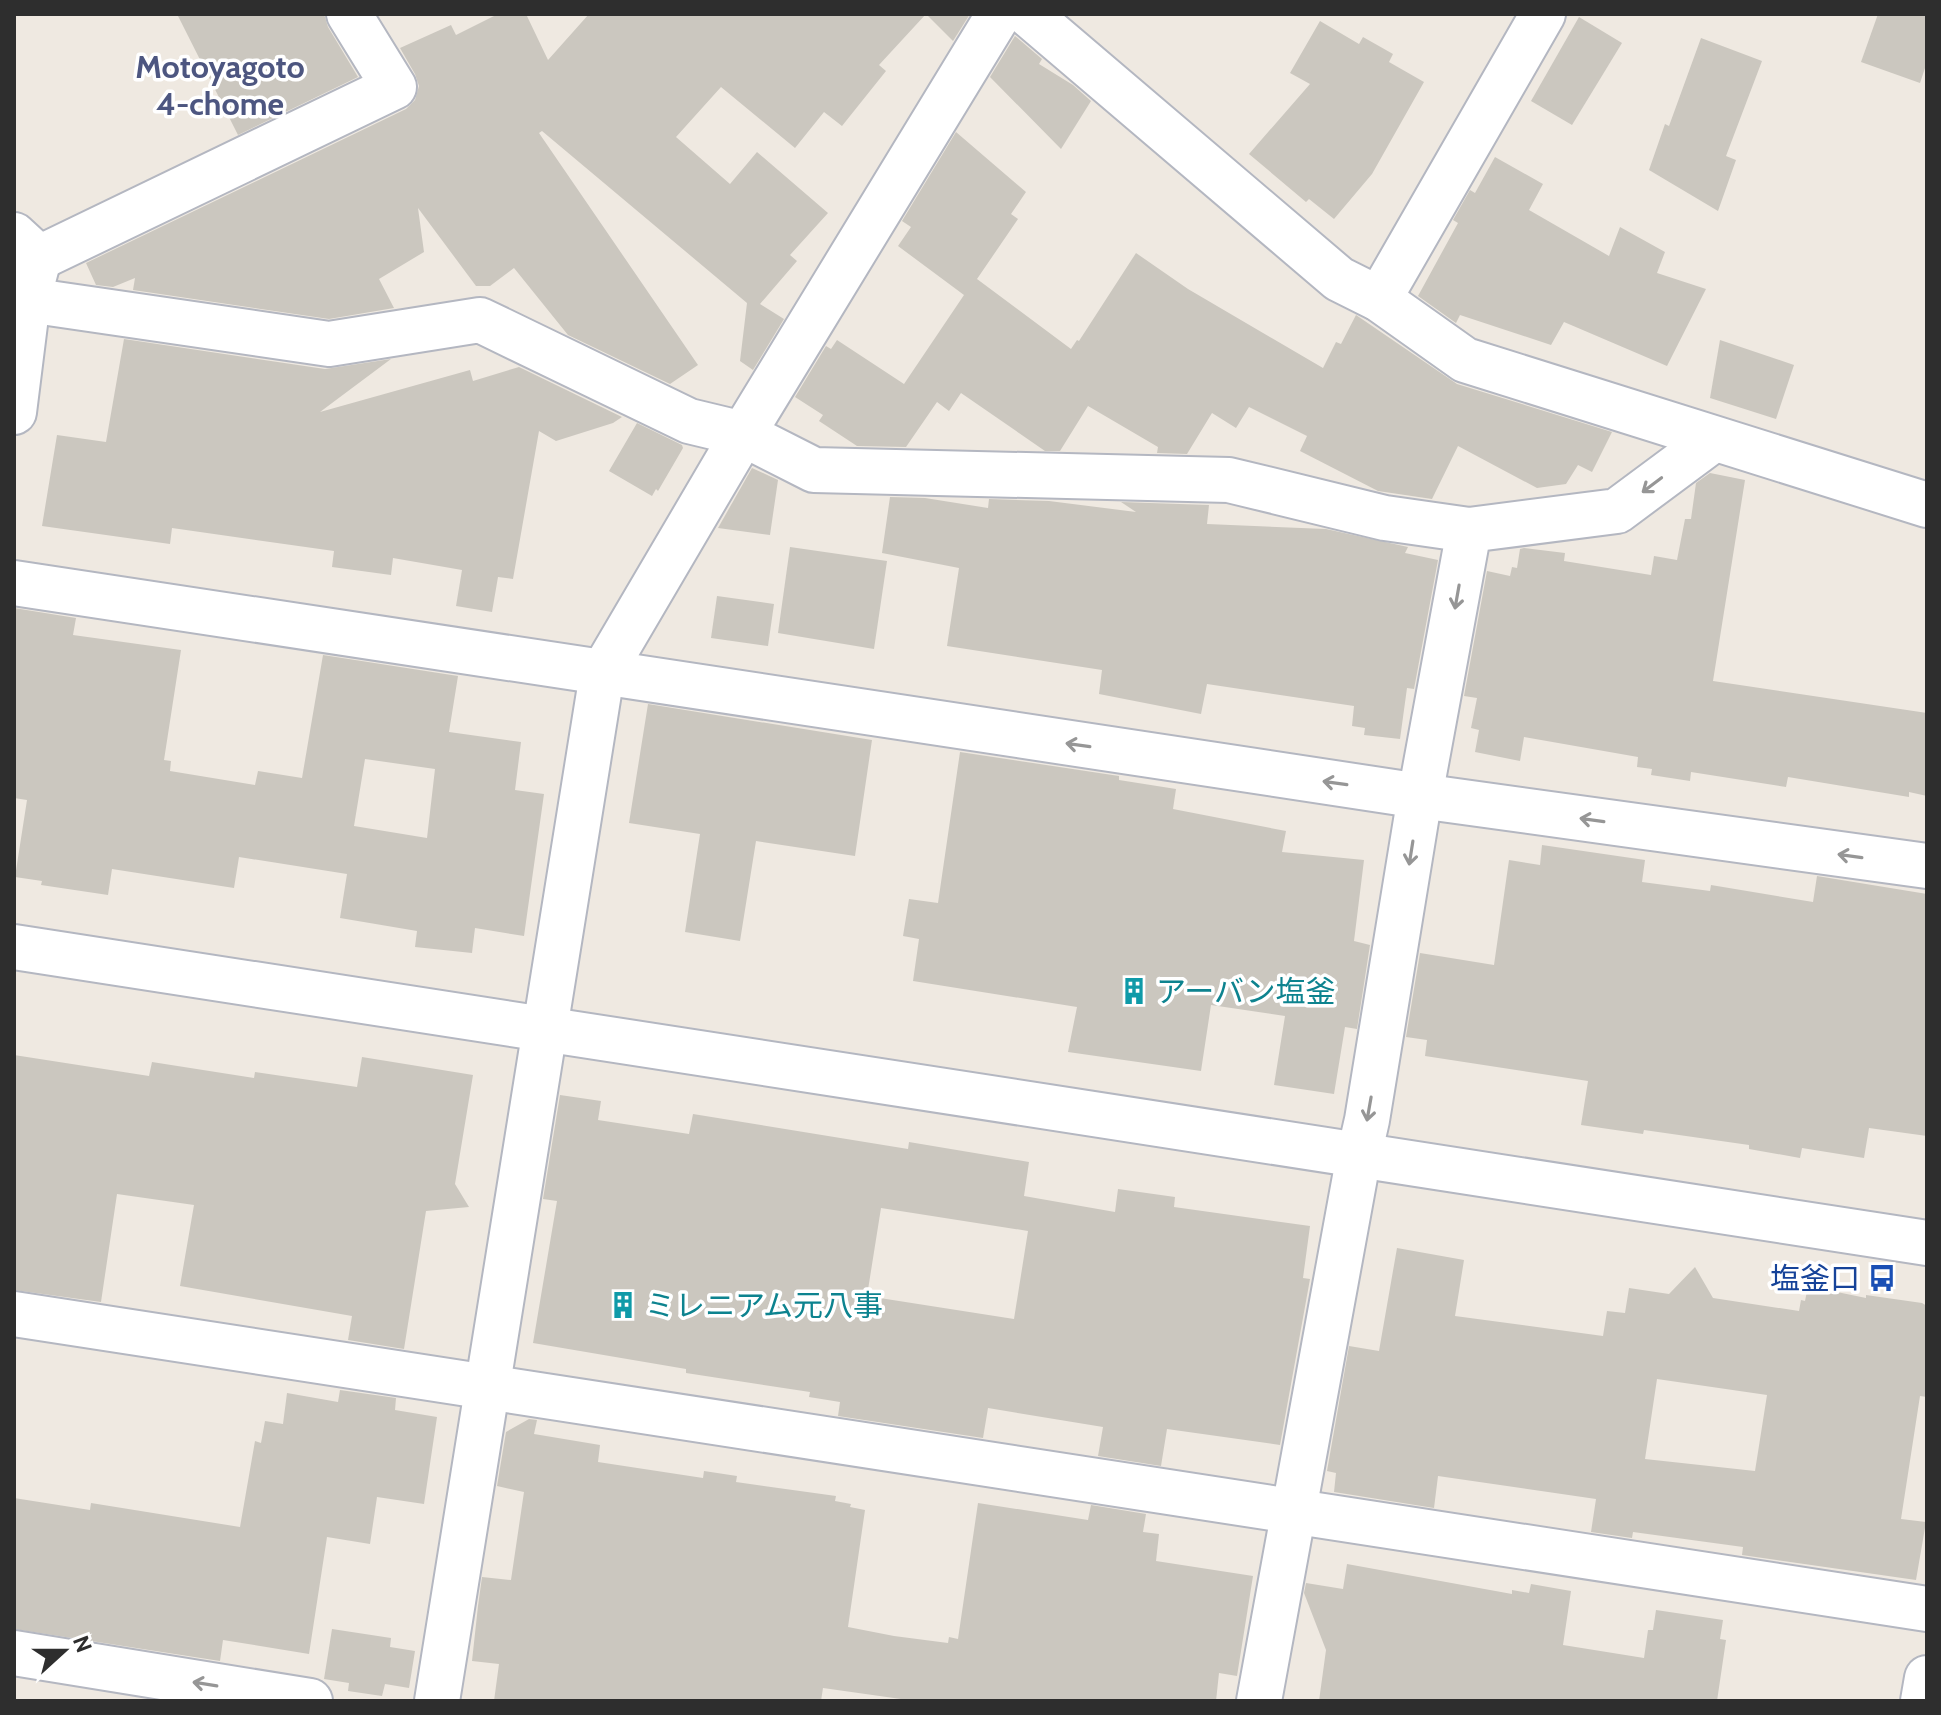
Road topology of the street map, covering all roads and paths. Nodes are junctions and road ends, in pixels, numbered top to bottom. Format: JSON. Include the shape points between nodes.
{"nodes":[{"id":1,"x":349,"y":14,"type":"edge"},
{"id":2,"x":999,"y":14,"type":"edge"},
{"id":3,"x":1028,"y":14,"type":"edge"},
{"id":4,"x":1543,"y":14,"type":"edge"},
{"id":5,"x":27,"y":247,"type":"edge"},
{"id":6,"x":1379,"y":299,"type":"junction"},
{"id":7,"x":28,"y":300,"type":"junction"},
{"id":8,"x":14,"y":412,"type":"edge"},
{"id":9,"x":743,"y":434,"type":"junction"},
{"id":10,"x":1714,"y":439,"type":"junction"},
{"id":11,"x":1927,"y":505,"type":"edge"},
{"id":12,"x":1469,"y":530,"type":"junction"},
{"id":13,"x":14,"y":583,"type":"edge"},
{"id":14,"x":602,"y":674,"type":"junction"},
{"id":15,"x":1420,"y":796,"type":"junction"},
{"id":16,"x":1927,"y":866,"type":"edge"},
{"id":17,"x":14,"y":947,"type":"edge"},
{"id":18,"x":545,"y":1029,"type":"junction"},
{"id":19,"x":1359,"y":1155,"type":"junction"},
{"id":20,"x":1927,"y":1243,"type":"edge"},
{"id":21,"x":14,"y":1314,"type":"edge"},
{"id":22,"x":488,"y":1387,"type":"junction"},
{"id":23,"x":1293,"y":1511,"type":"junction"},
{"id":24,"x":1927,"y":1609,"type":"edge"},
{"id":25,"x":14,"y":1653,"type":"edge"},
{"id":26,"x":1927,"y":1678,"type":"edge"},
{"id":27,"x":310,"y":1701,"type":"edge"},
{"id":28,"x":437,"y":1701,"type":"edge"},
{"id":29,"x":1259,"y":1701,"type":"edge"},
{"id":30,"x":1923,"y":1701,"type":"edge"}],
"edges":[{"from":1,"to":5,"type":"street","via":[[394,87]]},
{"from":2,"to":9,"type":"street"},
{"from":3,"to":6,"type":"street","via":[[1339,279]]},
{"from":4,"to":6,"type":"street"},
{"from":5,"to":7,"type":"street"},
{"from":6,"to":10,"type":"street","via":[[1465,360]]},
{"from":7,"to":8,"type":"street"},
{"from":7,"to":9,"type":"street","via":[[329,344],[480,320],[689,421]]},
{"from":9,"to":12,"type":"street","via":[[814,470],[1229,480],[1385,518]]},
{"from":9,"to":14,"type":"street"},
{"from":10,"to":11,"type":"street"},
{"from":10,"to":12,"type":"street","one_way":true,"via":[[1617,511]]},
{"from":12,"to":15,"type":"street","one_way":true},
{"from":13,"to":14,"type":"street"},
{"from":15,"to":14,"type":"street","one_way":true},
{"from":14,"to":18,"type":"street"},
{"from":16,"to":15,"type":"street","one_way":true},
{"from":15,"to":19,"type":"street","one_way":true},
{"from":17,"to":18,"type":"street"},
{"from":18,"to":19,"type":"street"},
{"from":18,"to":22,"type":"street"},
{"from":19,"to":20,"type":"street"},
{"from":19,"to":23,"type":"street"},
{"from":21,"to":22,"type":"street"},
{"from":22,"to":23,"type":"street"},
{"from":22,"to":28,"type":"street"},
{"from":23,"to":24,"type":"street"},
{"from":23,"to":29,"type":"street"},
{"from":27,"to":25,"type":"street","one_way":true},
{"from":26,"to":30,"type":"street"}]}
